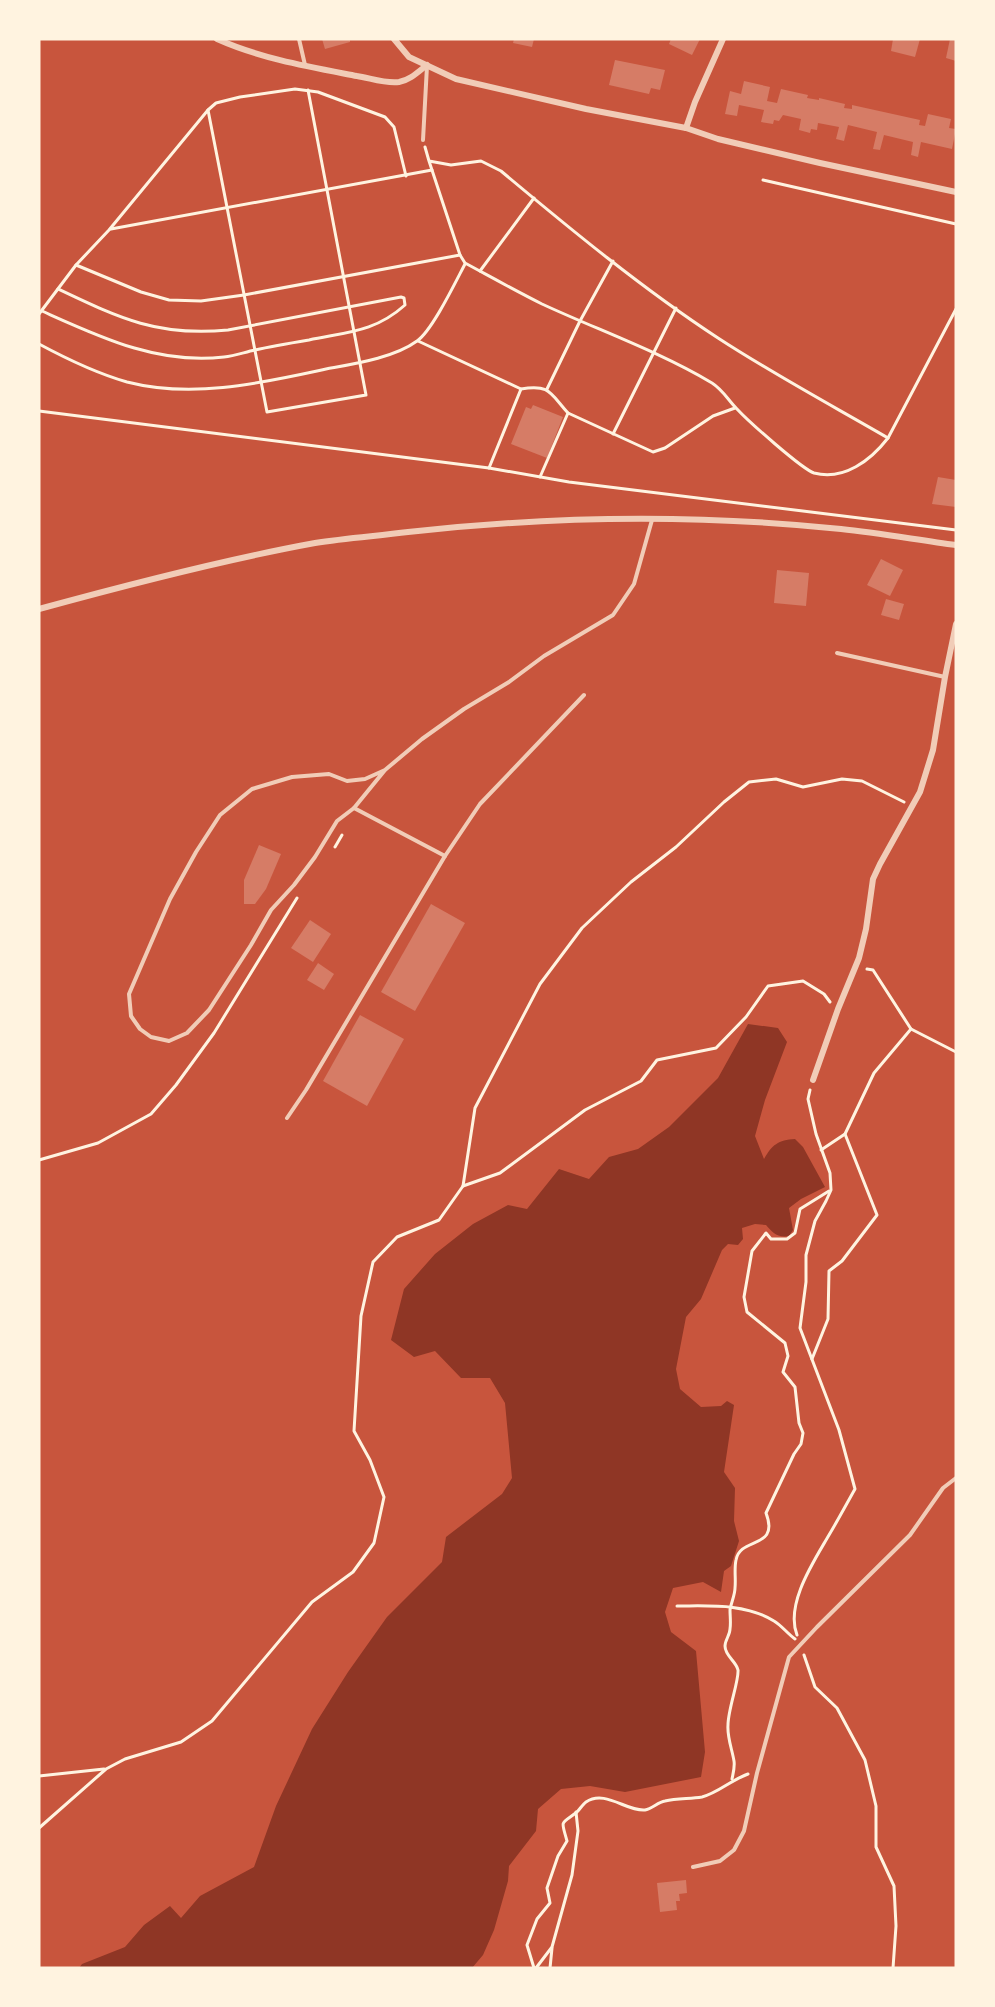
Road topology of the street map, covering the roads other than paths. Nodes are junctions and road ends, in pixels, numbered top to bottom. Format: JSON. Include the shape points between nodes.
{"nodes":[{"id":1,"x":217,"y":39,"type":"edge"},
{"id":2,"x":299,"y":39,"type":"edge"},
{"id":3,"x":394,"y":39,"type":"edge"},
{"id":4,"x":723,"y":39,"type":"edge"},
{"id":5,"x":427,"y":65,"type":"junction"},
{"id":6,"x":305,"y":66,"type":"junction"},
{"id":7,"x":686,"y":128,"type":"junction"},
{"id":8,"x":423,"y":140,"type":"road end"},
{"id":9,"x":956,"y":192,"type":"edge"},
{"id":10,"x":652,"y":520,"type":"junction"},
{"id":11,"x":956,"y":545,"type":"edge"},
{"id":12,"x":39,"y":609,"type":"edge"},
{"id":13,"x":956,"y":624,"type":"edge"},
{"id":14,"x":837,"y":653,"type":"dead end"},
{"id":15,"x":945,"y":677,"type":"junction"},
{"id":16,"x":584,"y":695,"type":"dead end"},
{"id":17,"x":385,"y":770,"type":"junction"},
{"id":18,"x":354,"y":808,"type":"junction"},
{"id":19,"x":445,"y":856,"type":"junction"},
{"id":20,"x":813,"y":1080,"type":"road end"},
{"id":21,"x":287,"y":1118,"type":"dead end"},
{"id":22,"x":956,"y":1478,"type":"edge"},
{"id":23,"x":693,"y":1867,"type":"dead end"}],
"edges":[{"from":1,"to":6,"type":"street"},
{"from":2,"to":6,"type":"lane"},
{"from":3,"to":5,"type":"street","via":[[410,57]]},
{"from":4,"to":7,"type":"street"},
{"from":5,"to":6,"type":"street","via":[[398,82]]},
{"from":5,"to":7,"type":"street","via":[[456,79]]},
{"from":5,"to":8,"type":"lane"},
{"from":7,"to":9,"type":"street","via":[[718,139]]},
{"from":10,"to":11,"type":"street","via":[[808,526]]},
{"from":10,"to":12,"type":"street","via":[[529,521],[318,543],[146,579]]},
{"from":10,"to":17,"type":"lane","via":[[634,584],[613,615],[464,709]]},
{"from":13,"to":15,"type":"street"},
{"from":14,"to":15,"type":"lane"},
{"from":15,"to":20,"type":"street","via":[[933,750],[921,792],[873,879],[856,967]]},
{"from":16,"to":19,"type":"lane","via":[[480,804]]},
{"from":17,"to":18,"type":"lane"},
{"from":17,"to":18,"type":"lane","via":[[347,782],[329,774],[292,777],[252,789],[220,815],[171,899],[129,994],[131,1016],[140,1029],[151,1037],[169,1041],[187,1033],[209,1010],[271,910],[315,857],[337,821]]},
{"from":18,"to":19,"type":"lane"},
{"from":19,"to":21,"type":"lane"},
{"from":22,"to":23,"type":"lane","via":[[943,1488],[910,1535],[789,1657],[744,1831],[734,1850],[720,1862]]}]}
